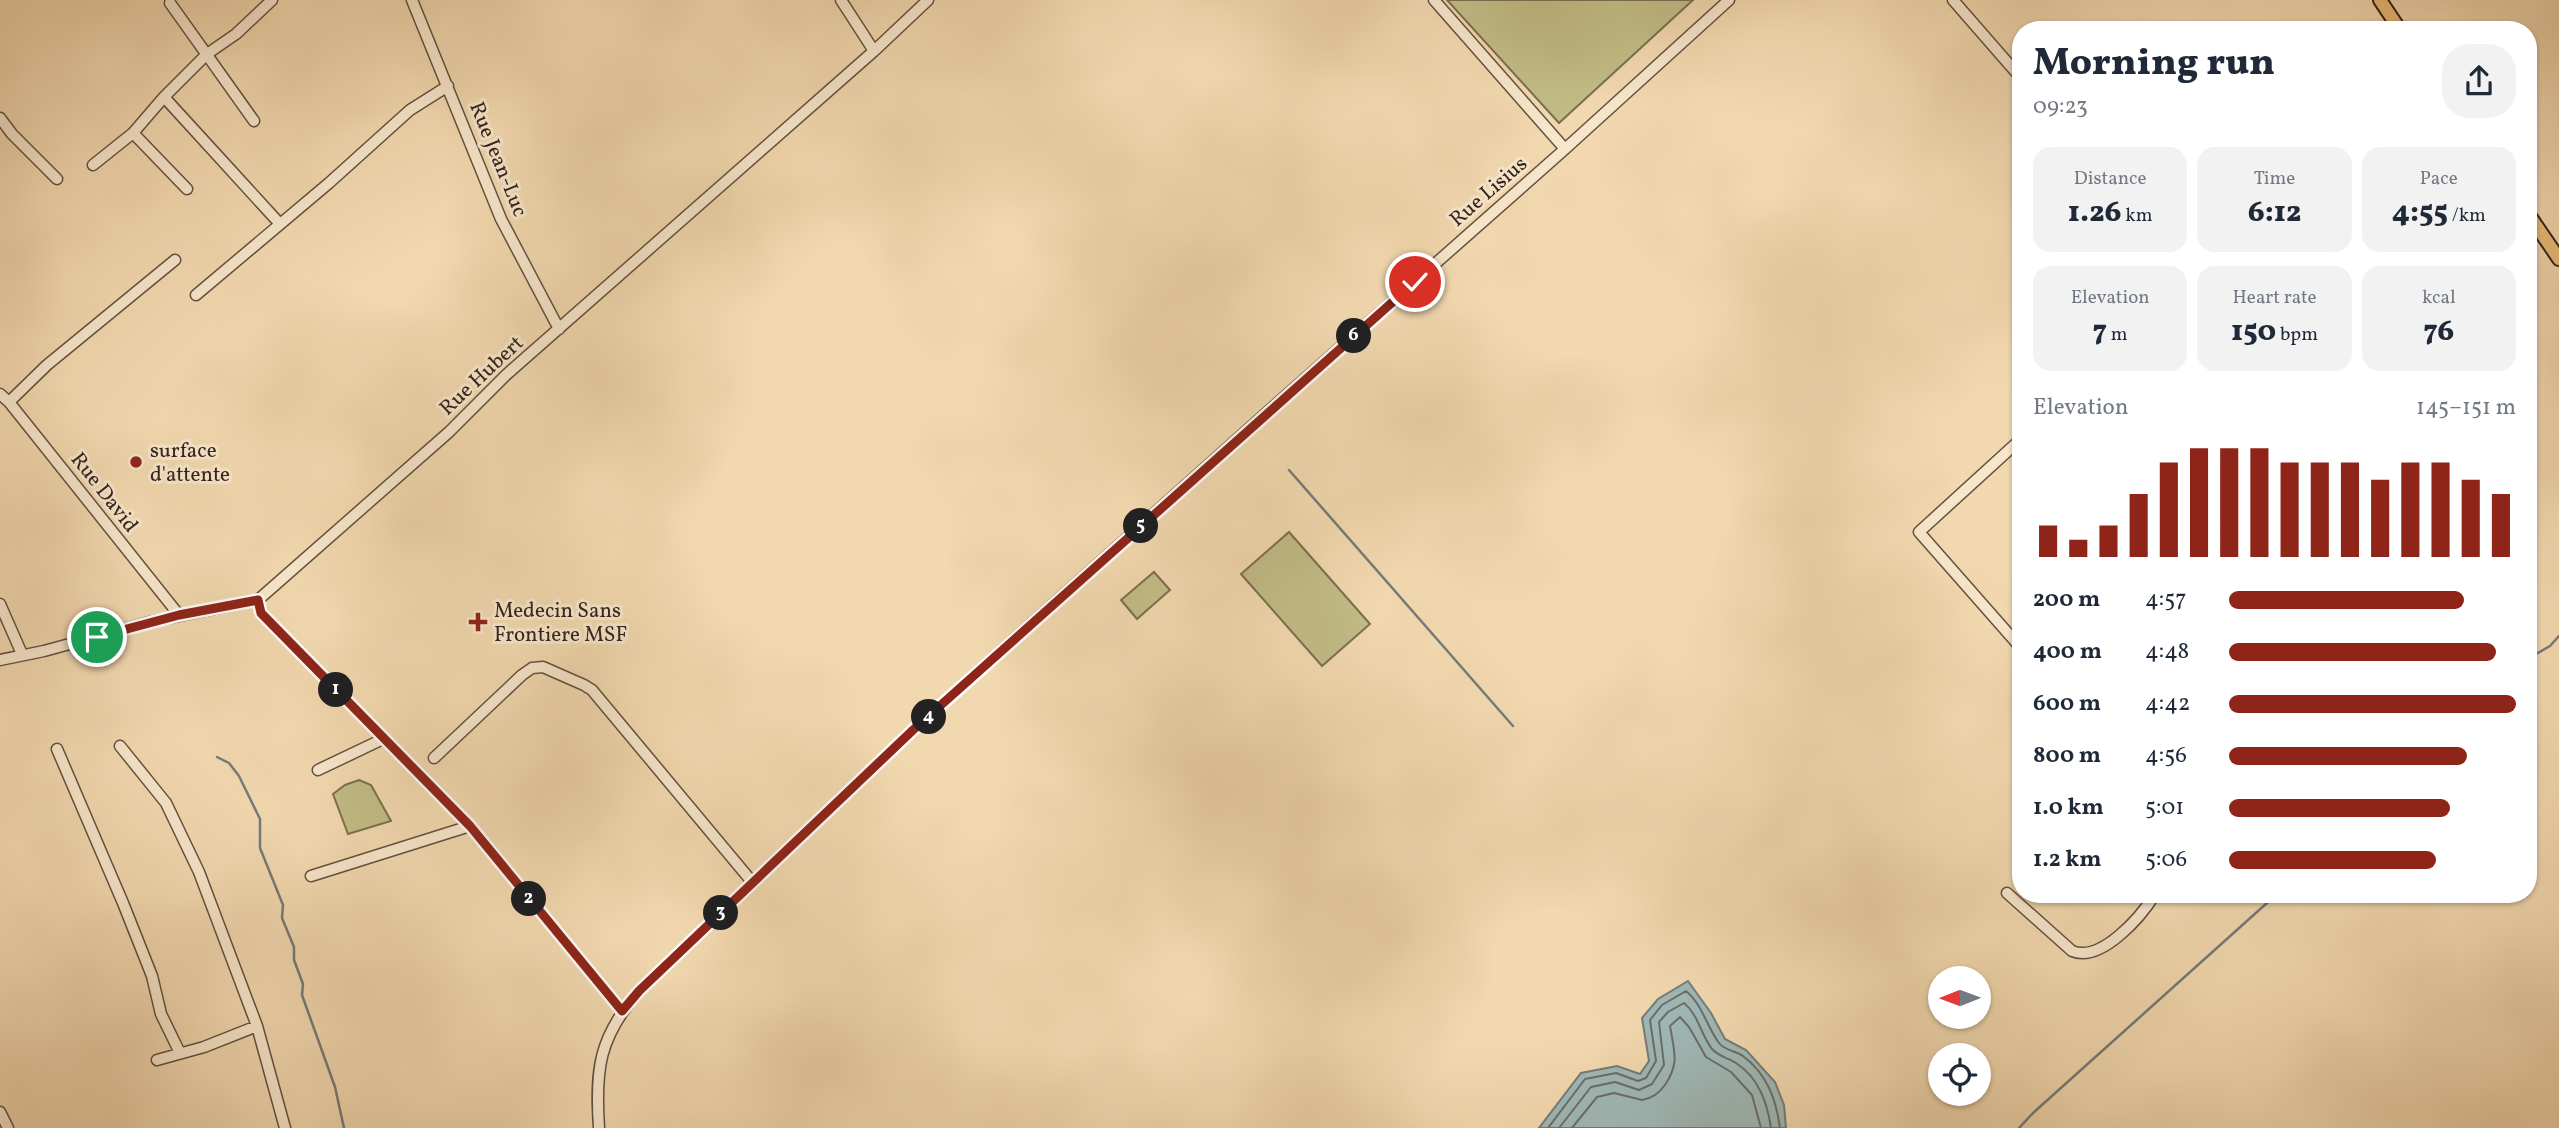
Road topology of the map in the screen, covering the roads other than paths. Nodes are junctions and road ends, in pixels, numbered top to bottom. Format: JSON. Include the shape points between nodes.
{"nodes":[{"id":1,"x":272,"y":0,"type":"edge"},
{"id":2,"x":412,"y":0,"type":"edge"},
{"id":3,"x":841,"y":0,"type":"edge"},
{"id":4,"x":928,"y":0,"type":"edge"},
{"id":5,"x":1434,"y":0,"type":"edge"},
{"id":6,"x":1729,"y":0,"type":"edge"},
{"id":7,"x":1953,"y":0,"type":"edge"},
{"id":8,"x":2380,"y":0,"type":"edge"},
{"id":9,"x":170,"y":3,"type":"dead end"},
{"id":10,"x":2394,"y":21,"type":"edge"},
{"id":11,"x":874,"y":51,"type":"junction"},
{"id":12,"x":207,"y":54,"type":"junction"},
{"id":13,"x":2012,"y":68,"type":"edge"},
{"id":14,"x":448,"y":86,"type":"junction"},
{"id":15,"x":164,"y":97,"type":"junction"},
{"id":16,"x":0,"y":118,"type":"edge"},
{"id":17,"x":254,"y":121,"type":"dead end"},
{"id":18,"x":133,"y":132,"type":"junction"},
{"id":19,"x":1565,"y":149,"type":"junction"},
{"id":20,"x":93,"y":164,"type":"dead end"},
{"id":21,"x":57,"y":179,"type":"dead end"},
{"id":22,"x":187,"y":189,"type":"dead end"},
{"id":23,"x":280,"y":224,"type":"junction"},
{"id":24,"x":2537,"y":227,"type":"edge"},
{"id":25,"x":2559,"y":259,"type":"edge"},
{"id":26,"x":175,"y":260,"type":"dead end"},
{"id":27,"x":196,"y":295,"type":"dead end"},
{"id":28,"x":559,"y":329,"type":"junction"},
{"id":29,"x":0,"y":394,"type":"edge"},
{"id":30,"x":9,"y":402,"type":"junction"},
{"id":31,"x":2012,"y":447,"type":"edge"},
{"id":32,"x":258,"y":600,"type":"junction"},
{"id":33,"x":0,"y":604,"type":"edge"},
{"id":34,"x":179,"y":615,"type":"junction"},
{"id":35,"x":2012,"y":638,"type":"edge"},
{"id":36,"x":22,"y":654,"type":"junction"},
{"id":37,"x":0,"y":660,"type":"edge"},
{"id":38,"x":383,"y":739,"type":"junction"},
{"id":39,"x":120,"y":746,"type":"dead end"},
{"id":40,"x":57,"y":750,"type":"dead end"},
{"id":41,"x":434,"y":758,"type":"dead end"},
{"id":42,"x":318,"y":770,"type":"dead end"},
{"id":43,"x":470,"y":826,"type":"junction"},
{"id":44,"x":311,"y":876,"type":"dead end"},
{"id":45,"x":753,"y":883,"type":"junction"},
{"id":46,"x":2007,"y":893,"type":"dead end"},
{"id":47,"x":2012,"y":897,"type":"edge"},
{"id":48,"x":2018,"y":903,"type":"edge"},
{"id":49,"x":2147,"y":903,"type":"edge"},
{"id":50,"x":622,"y":1011,"type":"junction"},
{"id":51,"x":257,"y":1026,"type":"junction"},
{"id":52,"x":180,"y":1053,"type":"junction"},
{"id":53,"x":157,"y":1060,"type":"dead end"},
{"id":54,"x":0,"y":1112,"type":"edge"},
{"id":55,"x":8,"y":1128,"type":"edge"},
{"id":56,"x":285,"y":1128,"type":"edge"},
{"id":57,"x":598,"y":1128,"type":"edge"}],
"edges":[{"from":1,"to":12,"type":"street"},
{"from":2,"to":14,"type":"street","name":"Rue Jean-Luc"},
{"from":3,"to":11,"type":"street"},
{"from":4,"to":11,"type":"street","name":"Rue Hubert"},
{"from":5,"to":19,"type":"street"},
{"from":6,"to":19,"type":"street","name":"Rue Lisius"},
{"from":7,"to":13,"type":"street"},
{"from":8,"to":10,"type":"main road"},
{"from":9,"to":12,"type":"street"},
{"from":11,"to":28,"type":"street","name":"Rue Hubert"},
{"from":12,"to":15,"type":"street"},
{"from":12,"to":17,"type":"street"},
{"from":14,"to":23,"type":"street","via":[[410,110]]},
{"from":14,"to":28,"type":"street","name":"Rue Jean-Luc","via":[[501,219]]},
{"from":15,"to":18,"type":"street"},
{"from":15,"to":23,"type":"street"},
{"from":16,"to":21,"type":"street"},
{"from":18,"to":20,"type":"street"},
{"from":18,"to":22,"type":"street"},
{"from":19,"to":45,"type":"street","name":"Rue Lisius","via":[[913,730]]},
{"from":23,"to":27,"type":"street"},
{"from":24,"to":25,"type":"main road"},
{"from":26,"to":30,"type":"street"},
{"from":28,"to":32,"type":"street","name":"Rue Hubert"},
{"from":29,"to":30,"type":"street","name":"Rue David"},
{"from":30,"to":34,"type":"street","name":"Rue David"},
{"from":31,"to":35,"type":"street","via":[[1919,533]]},
{"from":32,"to":34,"type":"street"},
{"from":32,"to":38,"type":"street","via":[[261,613]]},
{"from":33,"to":36,"type":"street"},
{"from":34,"to":36,"type":"street"},
{"from":36,"to":37,"type":"street"},
{"from":38,"to":42,"type":"street"},
{"from":38,"to":43,"type":"street"},
{"from":39,"to":51,"type":"street","via":[[166,803],[194,860]]},
{"from":40,"to":52,"type":"street"},
{"from":41,"to":45,"type":"street","via":[[522,675],[537,667],[549,668],[592,690]]},
{"from":43,"to":44,"type":"street"},
{"from":43,"to":50,"type":"street"},
{"from":45,"to":50,"type":"street","name":"Rue Lisius"},
{"from":46,"to":47,"type":"street"},
{"from":48,"to":49,"type":"street","via":[[2080,955],[2100,950]]},
{"from":50,"to":57,"type":"street","name":"Rue Lisius","via":[[607,1039],[600,1066]]},
{"from":51,"to":52,"type":"street"},
{"from":51,"to":56,"type":"street"},
{"from":52,"to":53,"type":"street"},
{"from":54,"to":55,"type":"street"}]}
